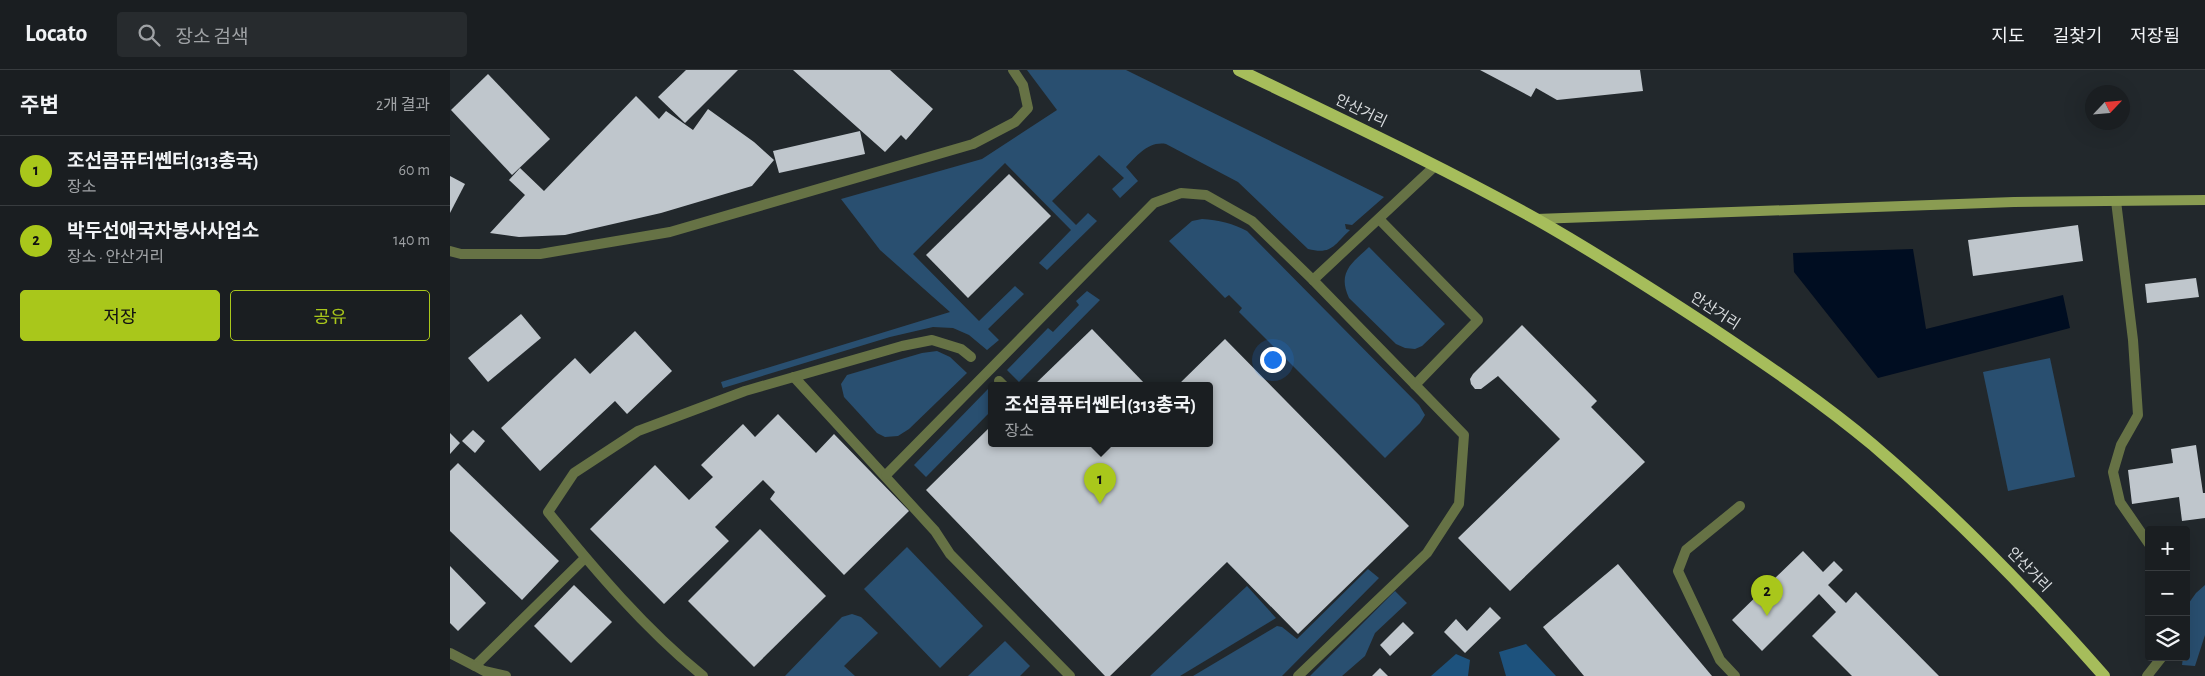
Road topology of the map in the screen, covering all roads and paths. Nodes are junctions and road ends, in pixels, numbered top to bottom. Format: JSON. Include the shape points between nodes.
{"nodes":[{"id":1,"x":1013,"y":70,"type":"edge"},
{"id":2,"x":1239,"y":70,"type":"edge"},
{"id":3,"x":1435,"y":166,"type":"junction"},
{"id":4,"x":2205,"y":200,"type":"edge"},
{"id":5,"x":2116,"y":201,"type":"junction"},
{"id":6,"x":1379,"y":219,"type":"junction"},
{"id":7,"x":1536,"y":219,"type":"junction"},
{"id":8,"x":455,"y":253,"type":"edge"},
{"id":9,"x":450,"y":260,"type":"edge"},
{"id":10,"x":1313,"y":280,"type":"junction"},
{"id":11,"x":970,"y":357,"type":"dead end"},
{"id":12,"x":794,"y":377,"type":"junction"},
{"id":13,"x":1415,"y":385,"type":"junction"},
{"id":14,"x":886,"y":475,"type":"junction"},
{"id":15,"x":1740,"y":506,"type":"dead end"},
{"id":16,"x":2145,"y":538,"type":"edge"},
{"id":17,"x":585,"y":558,"type":"junction"},
{"id":18,"x":450,"y":653,"type":"edge"},
{"id":19,"x":2159,"y":661,"type":"edge"},
{"id":20,"x":475,"y":666,"type":"junction"},
{"id":21,"x":506,"y":676,"type":"edge"},
{"id":22,"x":703,"y":676,"type":"edge"},
{"id":23,"x":1070,"y":676,"type":"edge"},
{"id":24,"x":1298,"y":676,"type":"edge"},
{"id":25,"x":1735,"y":676,"type":"edge"},
{"id":26,"x":2104,"y":676,"type":"edge"},
{"id":27,"x":2147,"y":676,"type":"edge"}],
"edges":[{"from":1,"to":8,"type":"lane","via":[[1023,85],[1028,108],[1015,122],[973,144],[670,232],[540,254]]},
{"from":2,"to":3,"type":"main road","name":"안산거리"},
{"from":3,"to":6,"type":"lane"},
{"from":3,"to":7,"type":"main road","name":"안산거리"},
{"from":4,"to":5,"type":"main road"},
{"from":5,"to":7,"type":"main road"},
{"from":5,"to":16,"type":"lane","via":[[2133,340],[2138,415],[2120,445],[2113,472],[2120,502]]},
{"from":6,"to":10,"type":"lane"},
{"from":6,"to":13,"type":"lane","via":[[1478,320]]},
{"from":7,"to":26,"type":"main road","name":"안산거리","via":[[1648,286],[1748,352],[1872,444],[2006,569]]},
{"from":8,"to":9,"type":"lane"},
{"from":10,"to":13,"type":"lane"},
{"from":10,"to":14,"type":"lane","via":[[1252,221],[1206,195],[1181,193],[1154,203]]},
{"from":11,"to":12,"type":"lane","via":[[953,345],[932,340]]},
{"from":12,"to":14,"type":"lane"},
{"from":12,"to":17,"type":"lane","via":[[745,391],[638,431],[574,473],[548,512]]},
{"from":13,"to":24,"type":"lane","via":[[1464,435],[1459,504],[1427,553]]},
{"from":14,"to":23,"type":"lane","via":[[935,531],[950,554]]},
{"from":15,"to":25,"type":"lane","via":[[1686,550],[1678,572],[1720,660]]},
{"from":17,"to":20,"type":"lane"},
{"from":17,"to":22,"type":"lane","via":[[634,611]]},
{"from":18,"to":20,"type":"lane"},
{"from":19,"to":27,"type":"lane"},
{"from":20,"to":21,"type":"lane"}]}
